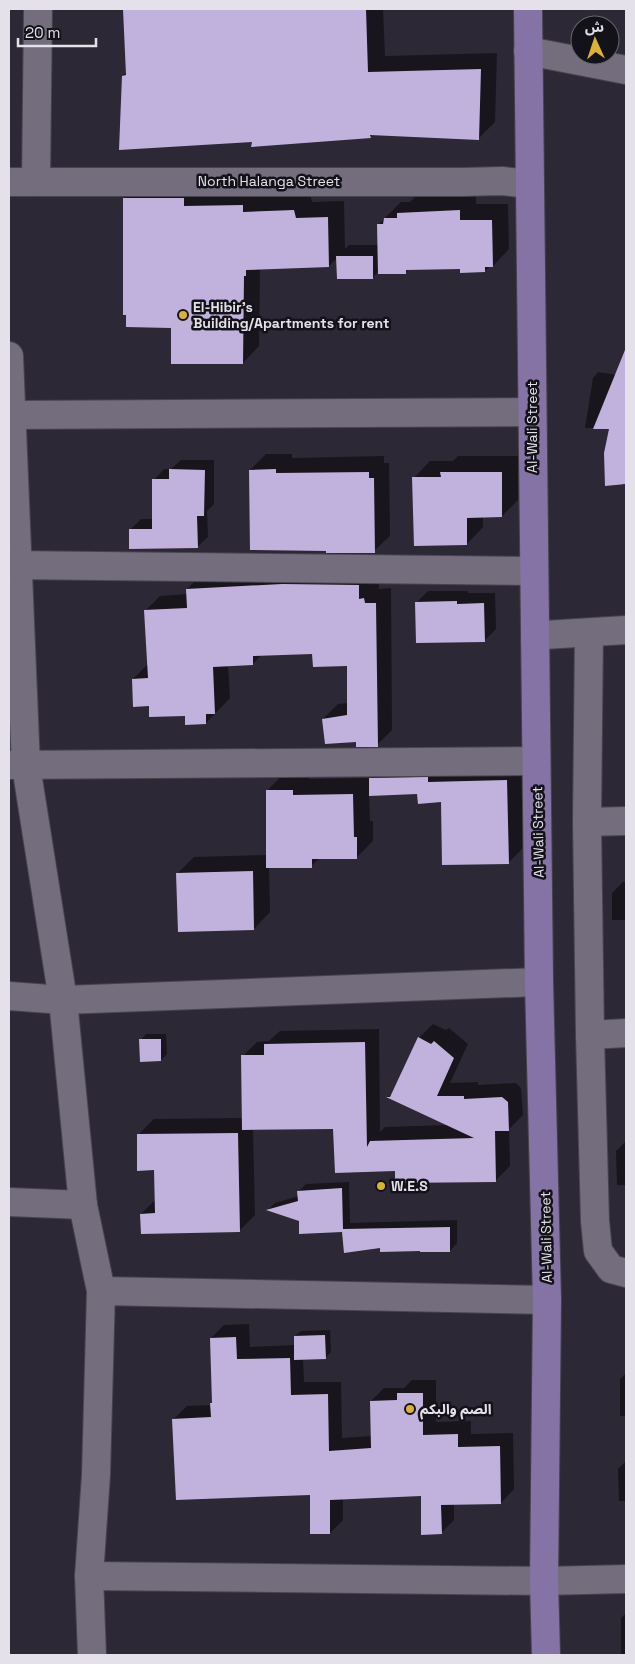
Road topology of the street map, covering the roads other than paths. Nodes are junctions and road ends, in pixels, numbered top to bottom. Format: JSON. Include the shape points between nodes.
{"nodes":[{"id":1,"x":38,"y":9,"type":"edge"},
{"id":2,"x":528,"y":9,"type":"edge"},
{"id":3,"x":528,"y":51,"type":"junction"},
{"id":4,"x":626,"y":70,"type":"edge"},
{"id":5,"x":9,"y":182,"type":"edge"},
{"id":6,"x":36,"y":182,"type":"junction"},
{"id":7,"x":529,"y":184,"type":"junction"},
{"id":8,"x":9,"y":356,"type":"edge"},
{"id":9,"x":9,"y":364,"type":"edge"},
{"id":10,"x":532,"y":412,"type":"junction"},
{"id":11,"x":11,"y":415,"type":"junction"},
{"id":12,"x":13,"y":564,"type":"edge"},
{"id":13,"x":533,"y":571,"type":"junction"},
{"id":14,"x":626,"y":630,"type":"edge"},
{"id":15,"x":559,"y":635,"type":"junction"},
{"id":16,"x":536,"y":761,"type":"junction"},
{"id":17,"x":17,"y":766,"type":"edge"},
{"id":18,"x":626,"y":821,"type":"edge"},
{"id":19,"x":587,"y":822,"type":"junction"},
{"id":20,"x":539,"y":982,"type":"junction"},
{"id":21,"x":9,"y":996,"type":"edge"},
{"id":22,"x":63,"y":1000,"type":"junction"},
{"id":23,"x":626,"y":1033,"type":"edge"},
{"id":24,"x":590,"y":1035,"type":"junction"},
{"id":25,"x":9,"y":1202,"type":"edge"},
{"id":26,"x":83,"y":1205,"type":"junction"},
{"id":27,"x":626,"y":1273,"type":"edge"},
{"id":28,"x":101,"y":1291,"type":"junction"},
{"id":29,"x":547,"y":1300,"type":"junction"},
{"id":30,"x":89,"y":1576,"type":"junction"},
{"id":31,"x":626,"y":1579,"type":"edge"},
{"id":32,"x":544,"y":1581,"type":"junction"},
{"id":33,"x":92,"y":1655,"type":"edge"},
{"id":34,"x":546,"y":1655,"type":"edge"}],
"edges":[{"from":1,"to":6,"type":"street"},
{"from":2,"to":3,"type":"main road","name":"Al-Wali Street"},
{"from":3,"to":4,"type":"street"},
{"from":3,"to":7,"type":"main road","name":"Al-Wali Street"},
{"from":5,"to":6,"type":"street","name":"North Halanga Street"},
{"from":6,"to":7,"type":"street","name":"North Halanga Street","via":[[502,180]]},
{"from":7,"to":10,"type":"main road","name":"Al-Wali Street"},
{"from":8,"to":9,"type":"street"},
{"from":9,"to":11,"type":"street"},
{"from":10,"to":11,"type":"street"},
{"from":10,"to":13,"type":"main road","name":"Al-Wali Street"},
{"from":11,"to":12,"type":"street"},
{"from":12,"to":13,"type":"street"},
{"from":12,"to":17,"type":"street"},
{"from":13,"to":15,"type":"main road","name":"Al-Wali Street"},
{"from":14,"to":15,"type":"street"},
{"from":15,"to":16,"type":"main road","name":"Al-Wali Street"},
{"from":15,"to":19,"type":"street"},
{"from":16,"to":17,"type":"street"},
{"from":16,"to":20,"type":"main road","name":"Al-Wali Street"},
{"from":17,"to":22,"type":"street"},
{"from":18,"to":19,"type":"street"},
{"from":19,"to":24,"type":"street"},
{"from":20,"to":22,"type":"street"},
{"from":20,"to":29,"type":"main road","name":"Al-Wali Street"},
{"from":21,"to":22,"type":"street"},
{"from":22,"to":26,"type":"street"},
{"from":23,"to":24,"type":"street"},
{"from":24,"to":27,"type":"street","via":[[598,1251],[611,1268]]},
{"from":25,"to":26,"type":"street"},
{"from":26,"to":28,"type":"street"},
{"from":28,"to":29,"type":"street"},
{"from":28,"to":30,"type":"street","via":[[96,1475]]},
{"from":29,"to":32,"type":"main road","name":"Al-Wali Street"},
{"from":30,"to":32,"type":"street"},
{"from":30,"to":33,"type":"street"},
{"from":31,"to":32,"type":"street"},
{"from":32,"to":34,"type":"main road","name":"Al-Wali Street"}]}
